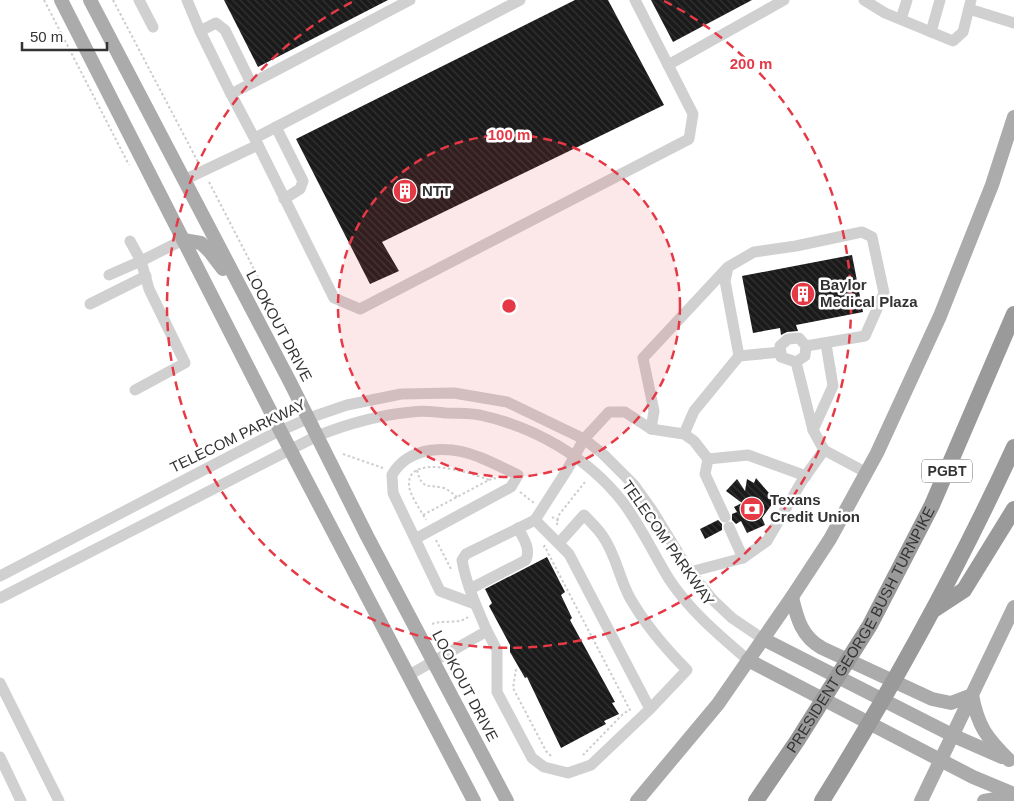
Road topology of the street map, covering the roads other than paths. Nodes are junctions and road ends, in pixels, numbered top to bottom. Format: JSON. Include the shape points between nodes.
{"nodes":[{"id":1,"x":62,"y":0,"type":"edge"},
{"id":2,"x":90,"y":0,"type":"edge"},
{"id":3,"x":140,"y":0,"type":"edge"},
{"id":4,"x":187,"y":0,"type":"edge"},
{"id":5,"x":410,"y":0,"type":"edge"},
{"id":6,"x":520,"y":0,"type":"edge"},
{"id":7,"x":635,"y":0,"type":"edge"},
{"id":8,"x":784,"y":0,"type":"edge"},
{"id":9,"x":864,"y":0,"type":"edge"},
{"id":10,"x":907,"y":0,"type":"edge"},
{"id":11,"x":940,"y":0,"type":"edge"},
{"id":12,"x":970,"y":5,"type":"edge"},
{"id":13,"x":902,"y":19,"type":"junction"},
{"id":14,"x":1014,"y":23,"type":"edge"},
{"id":15,"x":154,"y":27,"type":"dead end"},
{"id":16,"x":200,"y":31,"type":"junction"},
{"id":17,"x":931,"y":32,"type":"junction"},
{"id":18,"x":668,"y":65,"type":"junction"},
{"id":19,"x":251,"y":83,"type":"junction"},
{"id":20,"x":231,"y":94,"type":"junction"},
{"id":21,"x":1014,"y":117,"type":"edge"},
{"id":22,"x":276,"y":127,"type":"junction"},
{"id":23,"x":256,"y":142,"type":"junction"},
{"id":24,"x":184,"y":180,"type":"junction"},
{"id":25,"x":284,"y":199,"type":"junction"},
{"id":26,"x":184,"y":240,"type":"junction"},
{"id":27,"x":130,"y":241,"type":"dead end"},
{"id":28,"x":141,"y":261,"type":"junction"},
{"id":29,"x":728,"y":267,"type":"junction"},
{"id":30,"x":109,"y":275,"type":"dead end"},
{"id":31,"x":146,"y":276,"type":"junction"},
{"id":32,"x":243,"y":292,"type":"junction"},
{"id":33,"x":90,"y":304,"type":"dead end"},
{"id":34,"x":1014,"y":314,"type":"edge"},
{"id":35,"x":826,"y":344,"type":"junction"},
{"id":36,"x":806,"y":346,"type":"junction"},
{"id":37,"x":781,"y":352,"type":"junction"},
{"id":38,"x":739,"y":356,"type":"junction"},
{"id":39,"x":796,"y":362,"type":"junction"},
{"id":40,"x":135,"y":390,"type":"dead end"},
{"id":41,"x":308,"y":418,"type":"junction"},
{"id":42,"x":651,"y":429,"type":"junction"},
{"id":43,"x":280,"y":430,"type":"junction"},
{"id":44,"x":812,"y":430,"type":"junction"},
{"id":45,"x":684,"y":434,"type":"junction"},
{"id":46,"x":317,"y":436,"type":"junction"},
{"id":47,"x":584,"y":440,"type":"junction"},
{"id":48,"x":1014,"y":447,"type":"edge"},
{"id":49,"x":290,"y":450,"type":"junction"},
{"id":50,"x":824,"y":450,"type":"junction"},
{"id":51,"x":574,"y":455,"type":"junction"},
{"id":52,"x":708,"y":459,"type":"junction"},
{"id":53,"x":866,"y":473,"type":"junction"},
{"id":54,"x":806,"y":476,"type":"junction"},
{"id":55,"x":1014,"y":509,"type":"edge"},
{"id":56,"x":535,"y":520,"type":"junction"},
{"id":57,"x":518,"y":528,"type":"junction"},
{"id":58,"x":415,"y":539,"type":"junction"},
{"id":59,"x":559,"y":543,"type":"junction"},
{"id":60,"x":743,"y":558,"type":"junction"},
{"id":61,"x":690,"y":572,"type":"junction"},
{"id":62,"x":0,"y":576,"type":"edge"},
{"id":63,"x":470,"y":589,"type":"junction"},
{"id":64,"x":0,"y":598,"type":"edge"},
{"id":65,"x":792,"y":598,"type":"junction"},
{"id":66,"x":475,"y":604,"type":"junction"},
{"id":67,"x":933,"y":611,"type":"junction"},
{"id":68,"x":1013,"y":612,"type":"edge"},
{"id":69,"x":487,"y":631,"type":"junction"},
{"id":70,"x":763,"y":639,"type":"junction"},
{"id":71,"x":434,"y":660,"type":"junction"},
{"id":72,"x":748,"y":660,"type":"junction"},
{"id":73,"x":409,"y":675,"type":"junction"},
{"id":74,"x":0,"y":683,"type":"edge"},
{"id":75,"x":972,"y":696,"type":"junction"},
{"id":76,"x":650,"y":709,"type":"junction"},
{"id":77,"x":954,"y":736,"type":"junction"},
{"id":78,"x":0,"y":757,"type":"edge"},
{"id":79,"x":942,"y":760,"type":"junction"},
{"id":80,"x":1012,"y":762,"type":"edge"},
{"id":81,"x":1014,"y":794,"type":"edge"},
{"id":82,"x":1014,"y":800,"type":"edge"},
{"id":83,"x":21,"y":801,"type":"edge"},
{"id":84,"x":59,"y":801,"type":"edge"},
{"id":85,"x":474,"y":801,"type":"edge"},
{"id":86,"x":507,"y":801,"type":"edge"},
{"id":87,"x":636,"y":801,"type":"edge"},
{"id":88,"x":756,"y":801,"type":"edge"},
{"id":89,"x":822,"y":801,"type":"edge"},
{"id":90,"x":921,"y":801,"type":"edge"},
{"id":91,"x":984,"y":801,"type":"edge"}],
"edges":[{"from":1,"to":26,"type":"main road"},
{"from":2,"to":24,"type":"main road","name":"LOOKOUT DRIVE"},
{"from":3,"to":15,"type":"street"},
{"from":4,"to":16,"type":"street"},
{"from":5,"to":19,"type":"street"},
{"from":6,"to":22,"type":"street"},
{"from":7,"to":18,"type":"street"},
{"from":8,"to":18,"type":"street"},
{"from":9,"to":13,"type":"street"},
{"from":10,"to":13,"type":"street"},
{"from":11,"to":17,"type":"street"},
{"from":12,"to":14,"type":"street"},
{"from":12,"to":17,"type":"street","via":[[963,32],[954,41]]},
{"from":13,"to":17,"type":"street"},
{"from":16,"to":19,"type":"street","via":[[216,23],[225,30]]},
{"from":16,"to":20,"type":"street"},
{"from":18,"to":25,"type":"street","via":[[693,114],[689,139],[360,309],[334,298]]},
{"from":19,"to":20,"type":"street"},
{"from":20,"to":23,"type":"street"},
{"from":21,"to":53,"type":"main road","via":[[992,185],[940,316]]},
{"from":22,"to":23,"type":"street"},
{"from":22,"to":25,"type":"street","via":[[303,181],[300,189]]},
{"from":23,"to":24,"type":"street"},
{"from":23,"to":25,"type":"street"},
{"from":24,"to":32,"type":"main road","name":"LOOKOUT DRIVE"},
{"from":26,"to":28,"type":"street"},
{"from":26,"to":32,"type":"main road","via":[[201,243]]},
{"from":26,"to":43,"type":"main road"},
{"from":27,"to":28,"type":"street"},
{"from":28,"to":30,"type":"street"},
{"from":28,"to":31,"type":"street"},
{"from":29,"to":35,"type":"street","via":[[754,252],[862,232],[872,237],[884,293],[878,310],[865,336]]},
{"from":29,"to":38,"type":"street","via":[[725,282]]},
{"from":29,"to":42,"type":"street","via":[[643,358],[654,411]]},
{"from":31,"to":33,"type":"street"},
{"from":31,"to":40,"type":"street","via":[[149,289],[185,363]]},
{"from":32,"to":41,"type":"main road","name":"LOOKOUT DRIVE"},
{"from":34,"to":88,"type":"highway","name":"PRESIDENT GEORGE BUSH TURNPIKE","number":"PGBT","via":[[932,505],[870,624]]},
{"from":35,"to":36,"type":"street"},
{"from":35,"to":44,"type":"street","via":[[833,386]]},
{"from":36,"to":37,"type":"street","via":[[799,338],[788,338],[780,346]]},
{"from":36,"to":39,"type":"street","via":[[804,356]]},
{"from":37,"to":38,"type":"street"},
{"from":37,"to":39,"type":"street","via":[[782,357]]},
{"from":38,"to":45,"type":"street","via":[[694,412]]},
{"from":39,"to":44,"type":"street"},
{"from":41,"to":43,"type":"street","name":"TELECOM PARKWAY"},
{"from":41,"to":46,"type":"main road","name":"LOOKOUT DRIVE"},
{"from":41,"to":47,"type":"street","name":"TELECOM PARKWAY","via":[[385,396],[418,392],[454,393],[507,402]]},
{"from":42,"to":45,"type":"street"},
{"from":42,"to":47,"type":"street","via":[[625,412],[609,412]]},
{"from":43,"to":49,"type":"main road"},
{"from":43,"to":62,"type":"street","name":"TELECOM PARKWAY"},
{"from":44,"to":50,"type":"street"},
{"from":45,"to":52,"type":"street","via":[[694,440]]},
{"from":46,"to":49,"type":"street","name":"TELECOM PARKWAY"},
{"from":46,"to":51,"type":"street","name":"TELECOM PARKWAY","via":[[355,423],[414,411],[478,415],[514,425]]},
{"from":46,"to":71,"type":"main road","name":"LOOKOUT DRIVE"},
{"from":47,"to":51,"type":"street"},
{"from":47,"to":61,"type":"street","name":"TELECOM PARKWAY","via":[[634,485]]},
{"from":48,"to":67,"type":"highway"},
{"from":49,"to":64,"type":"street","name":"TELECOM PARKWAY"},
{"from":49,"to":73,"type":"main road"},
{"from":50,"to":53,"type":"street"},
{"from":50,"to":54,"type":"street"},
{"from":51,"to":56,"type":"street"},
{"from":51,"to":72,"type":"street","name":"TELECOM PARKWAY","via":[[622,501],[686,603]]},
{"from":52,"to":54,"type":"street","via":[[748,455]]},
{"from":52,"to":60,"type":"street","via":[[705,474]]},
{"from":53,"to":65,"type":"main road","via":[[830,539]]},
{"from":54,"to":60,"type":"street","via":[[767,541]]},
{"from":55,"to":67,"type":"highway","via":[[964,590]]},
{"from":56,"to":57,"type":"street"},
{"from":56,"to":59,"type":"street"},
{"from":57,"to":63,"type":"street","via":[[466,554],[462,560],[463,570]]},
{"from":57,"to":63,"type":"street","via":[[528,548],[526,560]]},
{"from":58,"to":58,"type":"street","via":[[393,493],[392,475],[404,460],[415,453],[436,450],[461,452],[478,456],[518,475],[511,487]]},
{"from":58,"to":66,"type":"street","via":[[440,591]]},
{"from":59,"to":76,"type":"street","via":[[569,554]]},
{"from":59,"to":76,"type":"street","via":[[584,515],[602,534],[631,599],[651,628],[688,670]]},
{"from":60,"to":61,"type":"street"},
{"from":61,"to":70,"type":"street","name":"TELECOM PARKWAY","via":[[712,600]]},
{"from":63,"to":66,"type":"street"},
{"from":65,"to":70,"type":"main road"},
{"from":65,"to":75,"type":"main road","via":[[797,618],[812,643],[932,699],[951,702]]},
{"from":66,"to":69,"type":"street"},
{"from":67,"to":89,"type":"highway"},
{"from":68,"to":75,"type":"main road"},
{"from":69,"to":71,"type":"street"},
{"from":69,"to":76,"type":"street","via":[[497,650],[497,692],[532,758],[544,767],[568,773],[591,765]]},
{"from":70,"to":72,"type":"main road"},
{"from":70,"to":77,"type":"main road","name":"TELECOM PARKWAY"},
{"from":71,"to":73,"type":"street"},
{"from":71,"to":86,"type":"main road","name":"LOOKOUT DRIVE"},
{"from":72,"to":79,"type":"main road","name":"TELECOM PARKWAY"},
{"from":72,"to":87,"type":"main road","via":[[718,704]]},
{"from":73,"to":85,"type":"main road"},
{"from":74,"to":84,"type":"street"},
{"from":75,"to":77,"type":"main road"},
{"from":75,"to":80,"type":"main road","via":[[981,727]]},
{"from":77,"to":79,"type":"main road"},
{"from":77,"to":80,"type":"main road","name":"TELECOM PARKWAY"},
{"from":78,"to":83,"type":"street"},
{"from":79,"to":81,"type":"main road","name":"TELECOM PARKWAY"},
{"from":79,"to":90,"type":"main road"},
{"from":82,"to":91,"type":"main road"}]}
